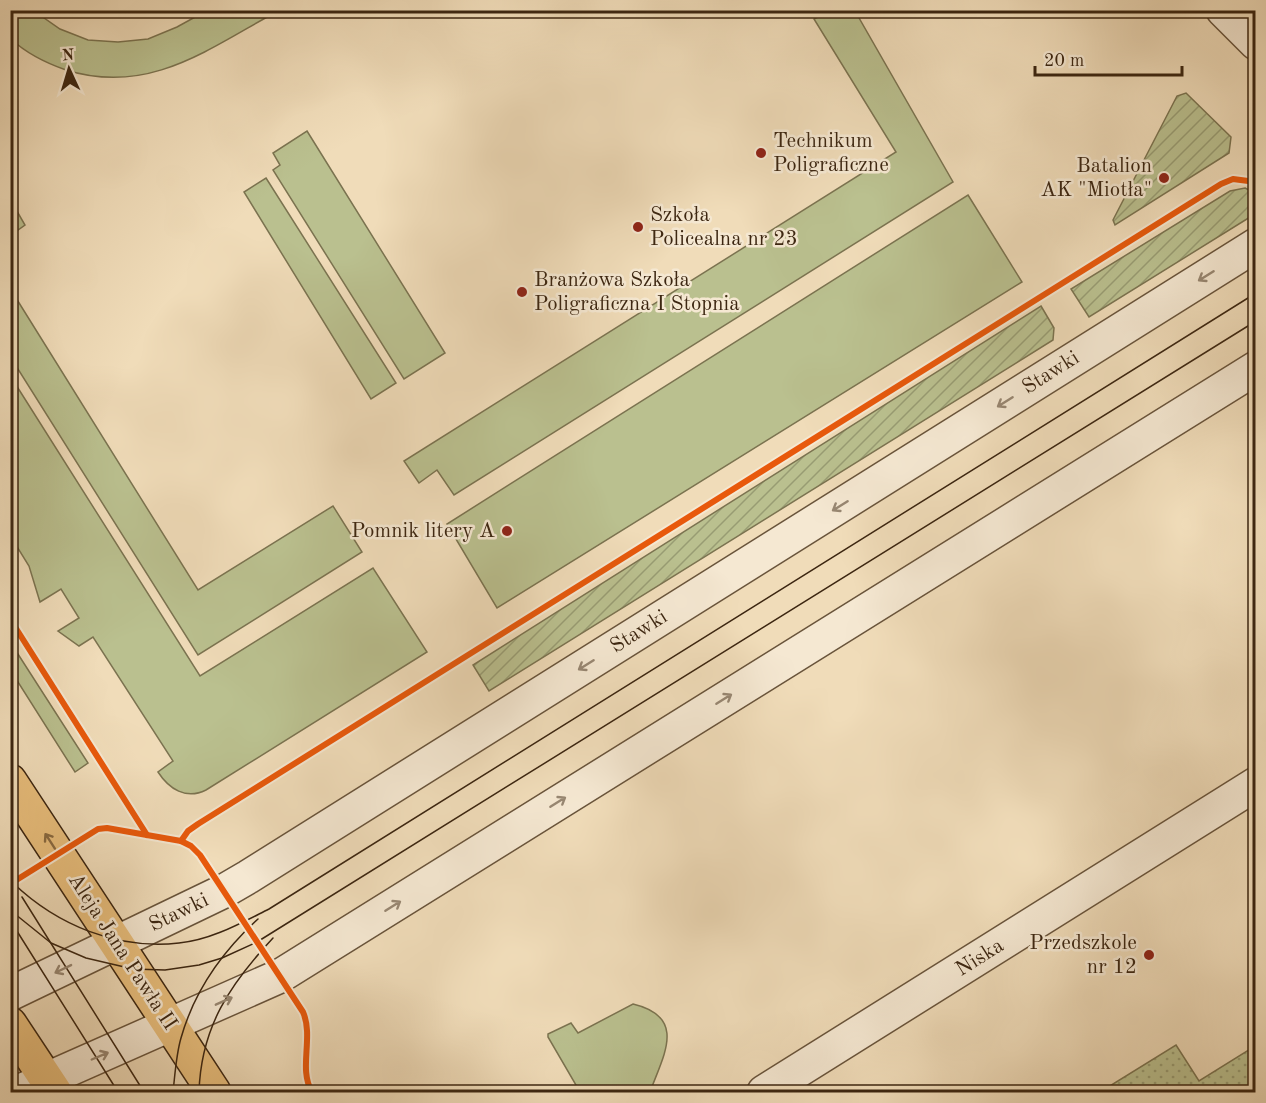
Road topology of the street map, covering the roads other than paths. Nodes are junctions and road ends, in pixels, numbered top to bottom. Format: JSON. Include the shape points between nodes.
{"nodes":[{"id":1,"x":1223,"y":10,"type":"edge"},
{"id":2,"x":1256,"y":43,"type":"edge"},
{"id":3,"x":1256,"y":246,"type":"edge"},
{"id":4,"x":1256,"y":368,"type":"edge"},
{"id":5,"x":10,"y":781,"type":"edge"},
{"id":6,"x":1256,"y":784,"type":"edge"},
{"id":7,"x":116,"y":943,"type":"junction"},
{"id":8,"x":10,"y":994,"type":"edge"},
{"id":9,"x":10,"y":1023,"type":"edge"},
{"id":10,"x":170,"y":1024,"type":"junction"},
{"id":11,"x":40,"y":1088,"type":"edge"},
{"id":12,"x":214,"y":1092,"type":"edge"},
{"id":13,"x":764,"y":1092,"type":"edge"}],
"edges":[{"from":1,"to":2,"type":"street"},
{"from":3,"to":7,"type":"street","name":"Stawki","one_way":true,"via":[[248,877]]},
{"from":10,"to":4,"type":"street","one_way":true,"via":[[280,976]]},
{"from":7,"to":5,"type":"main road","name":"Aleja Jana Pawła II","one_way":true},
{"from":6,"to":13,"type":"street","name":"Niska"},
{"from":7,"to":8,"type":"street","name":"Stawki","one_way":true},
{"from":7,"to":10,"type":"main road","name":"Aleja Jana Pawła II"},
{"from":9,"to":11,"type":"main road"},
{"from":11,"to":10,"type":"street","one_way":true},
{"from":10,"to":12,"type":"main road","name":"Aleja Jana Pawła II"}]}
